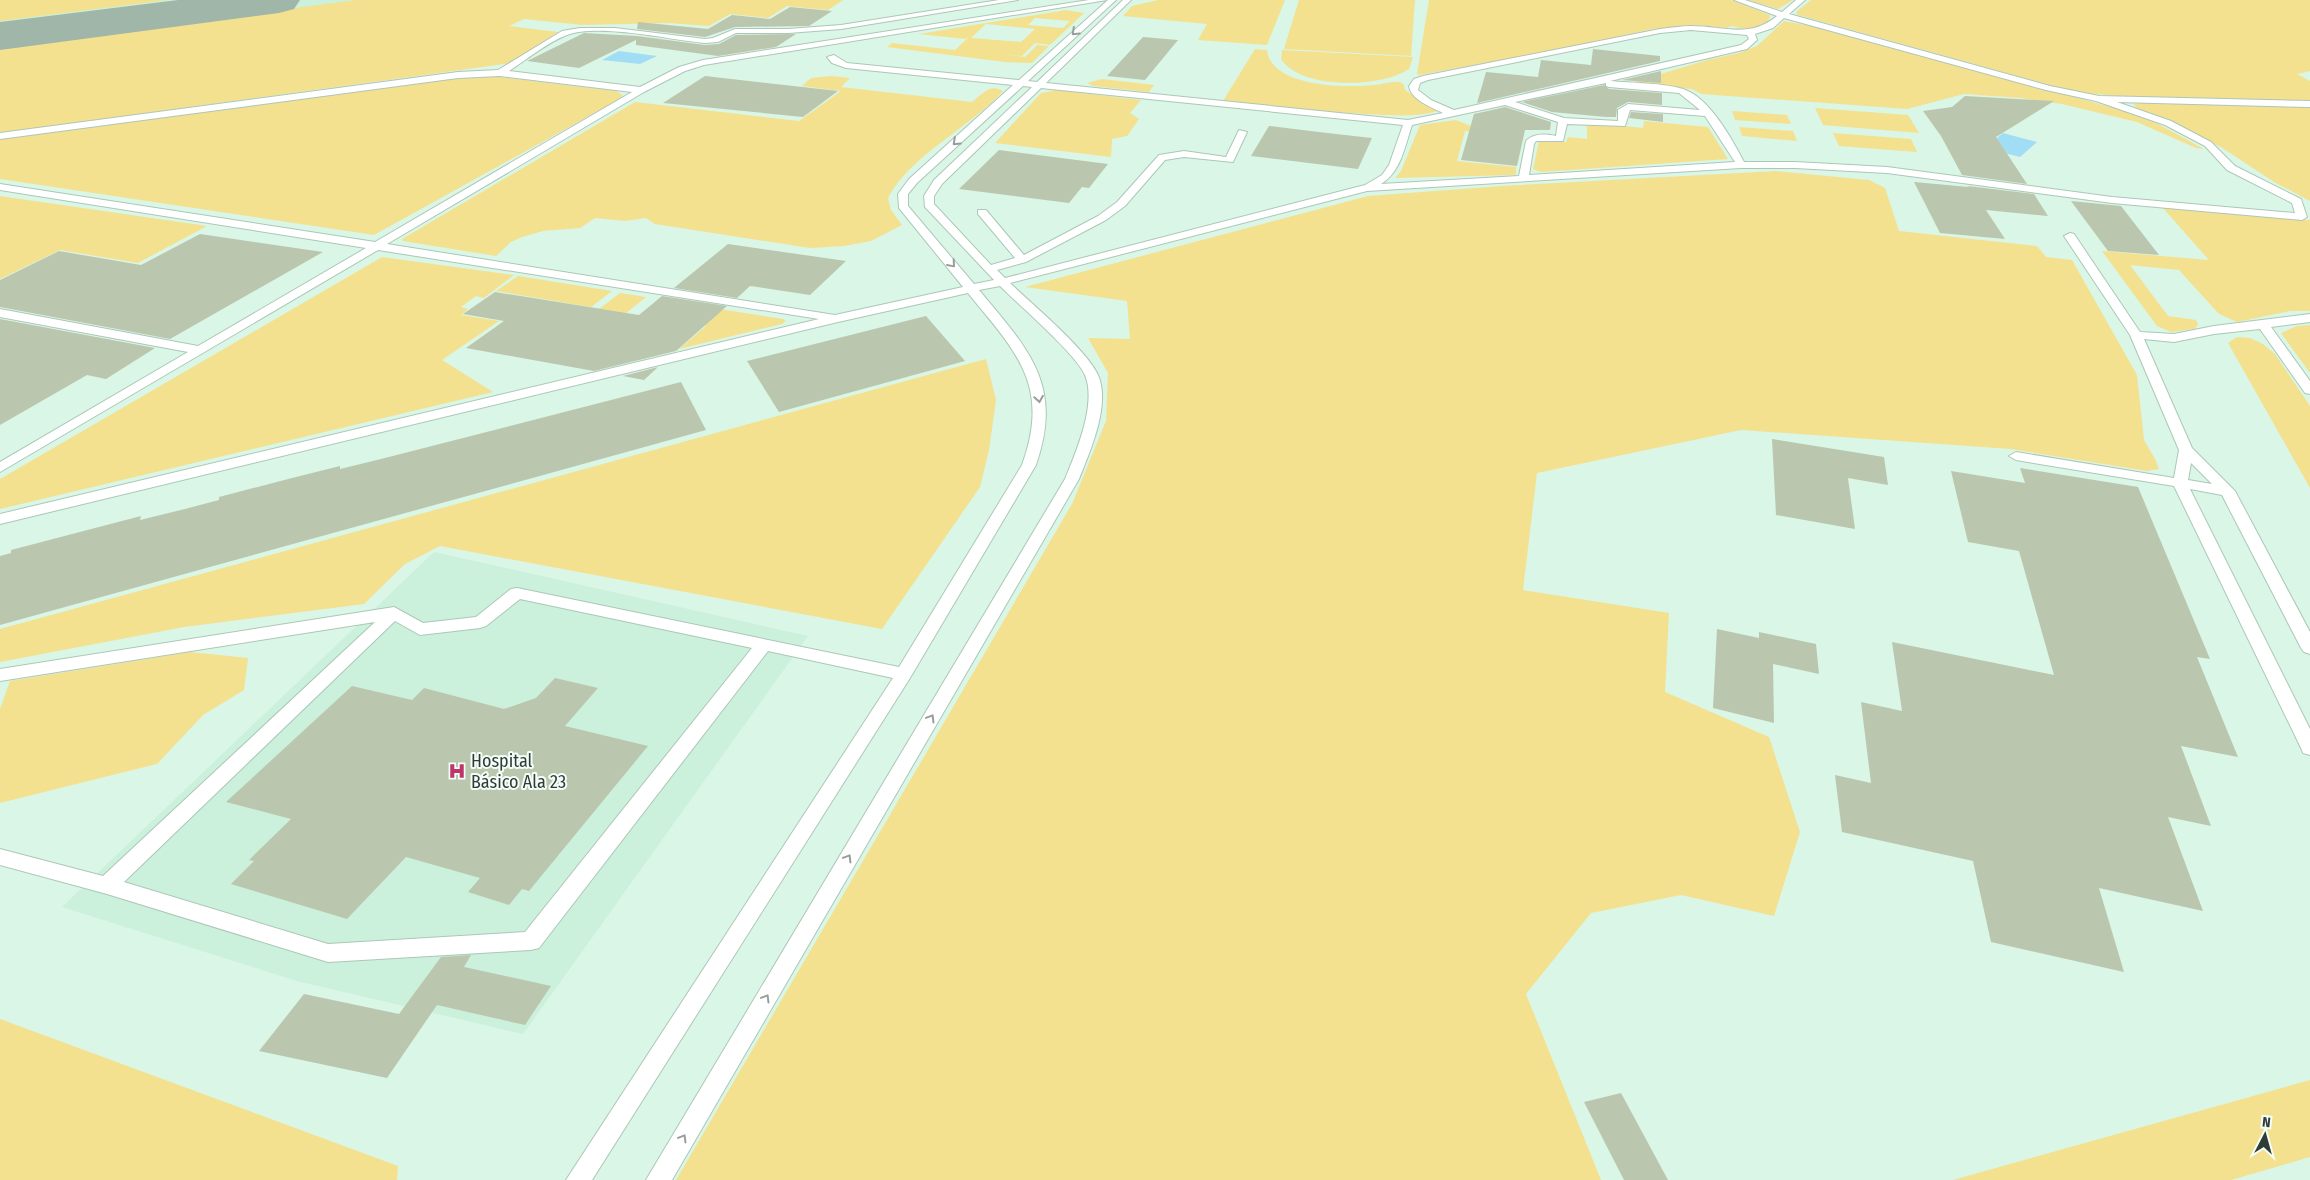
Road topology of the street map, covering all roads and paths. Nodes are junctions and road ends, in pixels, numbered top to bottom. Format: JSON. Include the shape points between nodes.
{"nodes":[{"id":1,"x":1014,"y":0,"type":"edge"},
{"id":2,"x":1738,"y":0,"type":"edge"},
{"id":3,"x":1801,"y":0,"type":"edge"},
{"id":4,"x":1117,"y":4,"type":"edge"},
{"id":5,"x":1782,"y":15,"type":"junction"},
{"id":6,"x":1750,"y":33,"type":"junction"},
{"id":7,"x":831,"y":57,"type":"dead end"},
{"id":8,"x":500,"y":74,"type":"junction"},
{"id":9,"x":1597,"y":82,"type":"junction"},
{"id":10,"x":1020,"y":84,"type":"junction"},
{"id":11,"x":1039,"y":85,"type":"junction"},
{"id":12,"x":641,"y":90,"type":"junction"},
{"id":13,"x":2098,"y":99,"type":"junction"},
{"id":14,"x":1506,"y":103,"type":"junction"},
{"id":15,"x":2310,"y":104,"type":"edge"},
{"id":16,"x":1706,"y":113,"type":"junction"},
{"id":17,"x":1454,"y":114,"type":"junction"},
{"id":18,"x":1563,"y":121,"type":"junction"},
{"id":19,"x":1408,"y":123,"type":"junction"},
{"id":20,"x":1242,"y":132,"type":"dead end"},
{"id":21,"x":0,"y":136,"type":"edge"},
{"id":22,"x":1741,"y":165,"type":"junction"},
{"id":23,"x":1524,"y":178,"type":"junction"},
{"id":24,"x":0,"y":187,"type":"edge"},
{"id":25,"x":1367,"y":188,"type":"junction"},
{"id":26,"x":2297,"y":200,"type":"junction"},
{"id":27,"x":2310,"y":203,"type":"edge"},
{"id":28,"x":982,"y":212,"type":"dead end"},
{"id":29,"x":2070,"y":236,"type":"dead end"},
{"id":30,"x":377,"y":245,"type":"junction"},
{"id":31,"x":1022,"y":260,"type":"junction"},
{"id":32,"x":988,"y":269,"type":"junction"},
{"id":33,"x":1001,"y":282,"type":"junction"},
{"id":34,"x":972,"y":288,"type":"junction"},
{"id":35,"x":0,"y":313,"type":"edge"},
{"id":36,"x":838,"y":318,"type":"junction"},
{"id":37,"x":2310,"y":318,"type":"edge"},
{"id":38,"x":2263,"y":325,"type":"junction"},
{"id":39,"x":2136,"y":335,"type":"junction"},
{"id":40,"x":200,"y":350,"type":"junction"},
{"id":41,"x":2310,"y":390,"type":"edge"},
{"id":42,"x":2186,"y":450,"type":"junction"},
{"id":43,"x":2016,"y":456,"type":"dead end"},
{"id":44,"x":0,"y":468,"type":"edge"},
{"id":45,"x":2180,"y":484,"type":"junction"},
{"id":46,"x":2228,"y":492,"type":"junction"},
{"id":47,"x":0,"y":519,"type":"edge"},
{"id":48,"x":394,"y":613,"type":"junction"},
{"id":49,"x":763,"y":646,"type":"junction"},
{"id":50,"x":2310,"y":648,"type":"edge"},
{"id":51,"x":904,"y":674,"type":"junction"},
{"id":52,"x":0,"y":675,"type":"edge"},
{"id":53,"x":2310,"y":748,"type":"edge"},
{"id":54,"x":0,"y":857,"type":"edge"},
{"id":55,"x":107,"y":885,"type":"junction"},
{"id":56,"x":578,"y":1180,"type":"edge"},
{"id":57,"x":658,"y":1180,"type":"edge"}],
"edges":[{"from":1,"to":8,"type":"lane","via":[[841,27],[735,31],[705,41],[596,29],[575,30]]},
{"from":2,"to":5,"type":"lane"},
{"from":3,"to":5,"type":"lane"},
{"from":4,"to":10,"type":"lane","one_way":true},
{"from":4,"to":11,"type":"lane"},
{"from":4,"to":12,"type":"lane","via":[[703,63],[682,69]]},
{"from":5,"to":6,"type":"lane","via":[[1770,26]]},
{"from":5,"to":13,"type":"lane"},
{"from":6,"to":9,"type":"lane","via":[[1753,40],[1744,47]]},
{"from":6,"to":17,"type":"lane","via":[[1691,28],[1660,31],[1426,78],[1413,86],[1428,102]]},
{"from":7,"to":10,"type":"lane","via":[[846,64]]},
{"from":8,"to":12,"type":"lane"},
{"from":8,"to":21,"type":"lane","via":[[458,74]]},
{"from":9,"to":14,"type":"lane"},
{"from":9,"to":16,"type":"lane","via":[[1681,91],[1691,95]]},
{"from":10,"to":11,"type":"lane"},
{"from":10,"to":34,"type":"lane","one_way":true,"via":[[913,181],[903,194],[903,206]]},
{"from":11,"to":19,"type":"lane"},
{"from":11,"to":32,"type":"lane","via":[[938,182],[929,196],[929,205]]},
{"from":12,"to":30,"type":"lane"},
{"from":13,"to":15,"type":"lane"},
{"from":13,"to":26,"type":"lane","via":[[2168,123],[2208,144],[2231,168]]},
{"from":14,"to":17,"type":"lane"},
{"from":14,"to":18,"type":"lane"},
{"from":16,"to":18,"type":"lane","via":[[1628,107],[1623,110],[1622,124]]},
{"from":16,"to":22,"type":"lane"},
{"from":17,"to":19,"type":"lane"},
{"from":18,"to":23,"type":"lane","via":[[1560,139],[1543,137],[1529,143]]},
{"from":19,"to":25,"type":"lane","via":[[1394,164],[1386,177]]},
{"from":20,"to":31,"type":"lane","via":[[1229,160],[1184,154],[1162,157],[1122,204]]},
{"from":22,"to":23,"type":"lane"},
{"from":22,"to":26,"type":"lane","via":[[1887,170],[2112,200],[2302,217]]},
{"from":23,"to":25,"type":"lane"},
{"from":24,"to":30,"type":"lane"},
{"from":25,"to":33,"type":"lane"},
{"from":26,"to":27,"type":"lane"},
{"from":28,"to":31,"type":"lane"},
{"from":29,"to":39,"type":"lane"},
{"from":30,"to":36,"type":"lane"},
{"from":30,"to":40,"type":"lane"},
{"from":31,"to":32,"type":"lane"},
{"from":32,"to":33,"type":"lane"},
{"from":33,"to":34,"type":"lane"},
{"from":57,"to":33,"type":"lane","one_way":true,"via":[[1072,479],[1086,444],[1094,396],[1092,376],[1078,357]]},
{"from":34,"to":36,"type":"lane"},
{"from":34,"to":51,"type":"lane","one_way":true,"via":[[1020,348],[1041,399],[1040,428],[1029,465]]},
{"from":35,"to":40,"type":"lane"},
{"from":36,"to":47,"type":"lane"},
{"from":37,"to":38,"type":"lane"},
{"from":38,"to":39,"type":"lane","via":[[2174,338]]},
{"from":38,"to":41,"type":"lane"},
{"from":39,"to":42,"type":"lane"},
{"from":40,"to":44,"type":"lane"},
{"from":42,"to":45,"type":"lane"},
{"from":42,"to":46,"type":"lane"},
{"from":43,"to":45,"type":"lane"},
{"from":45,"to":46,"type":"lane"},
{"from":45,"to":53,"type":"lane"},
{"from":46,"to":50,"type":"lane"},
{"from":48,"to":49,"type":"lane","via":[[420,629],[480,622],[517,594]]},
{"from":48,"to":52,"type":"lane"},
{"from":48,"to":55,"type":"lane"},
{"from":49,"to":51,"type":"lane"},
{"from":49,"to":55,"type":"lane","via":[[531,941],[328,953]]},
{"from":51,"to":56,"type":"lane"},
{"from":54,"to":55,"type":"lane"}]}
